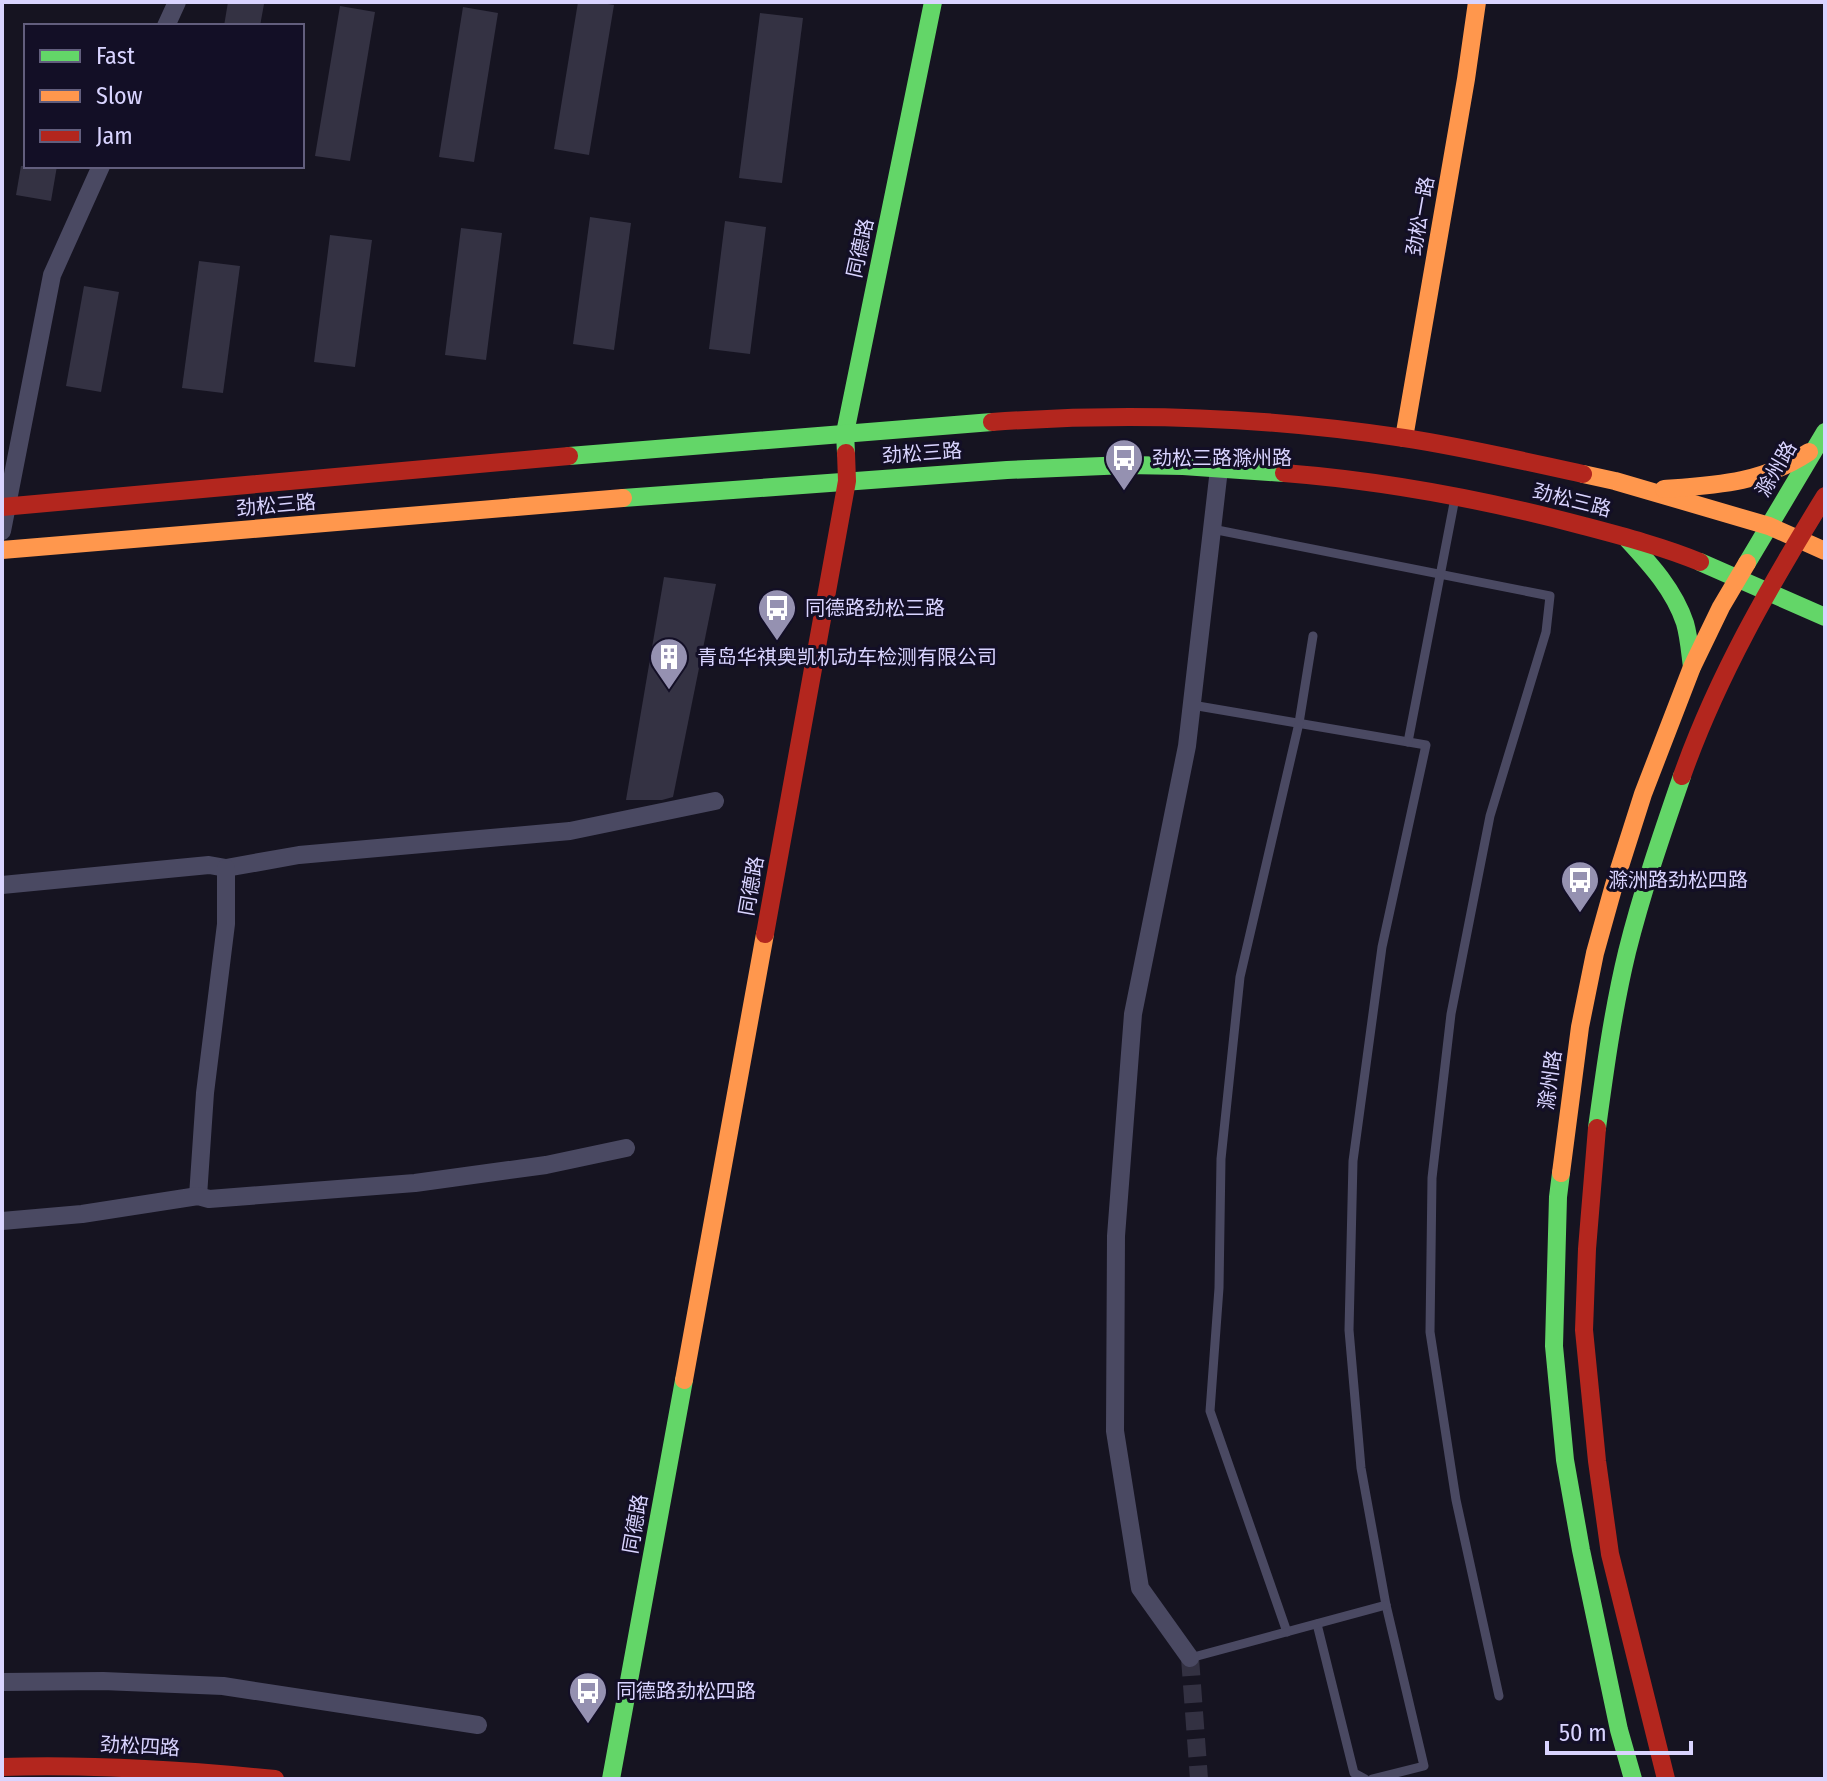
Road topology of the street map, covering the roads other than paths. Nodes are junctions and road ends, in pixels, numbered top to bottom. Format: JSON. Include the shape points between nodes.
{"nodes":[{"id":1,"x":177,"y":2,"type":"edge"},
{"id":2,"x":933,"y":2,"type":"edge"},
{"id":3,"x":1477,"y":2,"type":"edge"},
{"id":4,"x":167,"y":24,"type":"edge"},
{"id":5,"x":100,"y":168,"type":"edge"},
{"id":6,"x":1825,"y":432,"type":"edge"},
{"id":7,"x":845,"y":433,"type":"junction"},
{"id":8,"x":1404,"y":438,"type":"junction"},
{"id":9,"x":1813,"y":449,"type":"junction"},
{"id":10,"x":1219,"y":469,"type":"junction"},
{"id":11,"x":847,"y":481,"type":"junction"},
{"id":12,"x":1648,"y":491,"type":"junction"},
{"id":13,"x":1455,"y":496,"type":"junction"},
{"id":14,"x":1825,"y":496,"type":"edge"},
{"id":15,"x":4,"y":506,"type":"edge"},
{"id":16,"x":1769,"y":526,"type":"junction"},
{"id":17,"x":1212,"y":529,"type":"junction"},
{"id":18,"x":2,"y":531,"type":"edge"},
{"id":19,"x":1626,"y":537,"type":"junction"},
{"id":20,"x":1797,"y":539,"type":"junction"},
{"id":21,"x":2,"y":550,"type":"edge"},
{"id":22,"x":1825,"y":551,"type":"edge"},
{"id":23,"x":1440,"y":574,"type":"junction"},
{"id":24,"x":1738,"y":577,"type":"junction"},
{"id":25,"x":1767,"y":591,"type":"junction"},
{"id":26,"x":1825,"y":617,"type":"edge"},
{"id":27,"x":1313,"y":636,"type":"dead end"},
{"id":28,"x":1692,"y":667,"type":"junction"},
{"id":29,"x":1192,"y":705,"type":"junction"},
{"id":30,"x":1299,"y":723,"type":"junction"},
{"id":31,"x":1408,"y":742,"type":"junction"},
{"id":32,"x":715,"y":801,"type":"dead end"},
{"id":33,"x":226,"y":868,"type":"junction"},
{"id":34,"x":2,"y":885,"type":"edge"},
{"id":35,"x":626,"y":1148,"type":"dead end"},
{"id":36,"x":198,"y":1196,"type":"junction"},
{"id":37,"x":2,"y":1221,"type":"edge"},
{"id":38,"x":1386,"y":1605,"type":"junction"},
{"id":39,"x":1317,"y":1624,"type":"junction"},
{"id":40,"x":1287,"y":1632,"type":"junction"},
{"id":41,"x":1190,"y":1658,"type":"joint"},
{"id":42,"x":2,"y":1682,"type":"edge"},
{"id":43,"x":1499,"y":1696,"type":"dead end"},
{"id":44,"x":478,"y":1725,"type":"dead end"},
{"id":45,"x":2,"y":1767,"type":"edge"},
{"id":46,"x":275,"y":1779,"type":"edge"},
{"id":47,"x":611,"y":1779,"type":"edge"},
{"id":48,"x":1365,"y":1779,"type":"edge"},
{"id":49,"x":1372,"y":1779,"type":"edge"},
{"id":50,"x":1633,"y":1779,"type":"edge"},
{"id":51,"x":1666,"y":1779,"type":"edge"}],
"edges":[{"from":1,"to":4,"type":"street"},
{"from":2,"to":7,"type":"main road","name":"同德路"},
{"from":3,"to":8,"type":"main road","name":"劲松一路"},
{"from":5,"to":15,"type":"street","via":[[52,275]]},
{"from":6,"to":9,"type":"main road","name":"滁州路"},
{"from":7,"to":8,"type":"main road","name":"劲松三路","via":[[1125,416],[1265,422]]},
{"from":7,"to":11,"type":"main road","name":"同德路"},
{"from":7,"to":15,"type":"main road","name":"劲松三路"},
{"from":8,"to":12,"type":"main road","name":"劲松三路"},
{"from":9,"to":12,"type":"main road","via":[[1785,467],[1737,483]]},
{"from":9,"to":16,"type":"main road","name":"滁州路"},
{"from":10,"to":11,"type":"main road","name":"劲松三路","via":[[1127,465]]},
{"from":10,"to":13,"type":"main road","name":"劲松三路","via":[[1320,476]]},
{"from":10,"to":17,"type":"street"},
{"from":11,"to":21,"type":"main road","name":"劲松三路"},
{"from":11,"to":47,"type":"main road","name":"同德路"},
{"from":12,"to":16,"type":"main road","name":"劲松三路"},
{"from":13,"to":19,"type":"main road","name":"劲松三路"},
{"from":13,"to":23,"type":"lane"},
{"from":14,"to":20,"type":"main road"},
{"from":15,"to":18,"type":"street"},
{"from":16,"to":20,"type":"main road","name":"劲松三路"},
{"from":16,"to":24,"type":"main road","name":"滁州路"},
{"from":17,"to":23,"type":"lane"},
{"from":17,"to":29,"type":"street"},
{"from":19,"to":24,"type":"main road","name":"劲松三路"},
{"from":19,"to":28,"type":"main road","via":[[1678,605]]},
{"from":20,"to":22,"type":"main road","name":"劲松三路"},
{"from":20,"to":25,"type":"main road"},
{"from":23,"to":31,"type":"lane"},
{"from":23,"to":43,"type":"lane","via":[[1550,596],[1546,632],[1490,816],[1451,1014],[1432,1178],[1430,1332],[1456,1500]]},
{"from":24,"to":25,"type":"main road","name":"劲松三路"},
{"from":24,"to":28,"type":"main road","name":"滁州路"},
{"from":25,"to":26,"type":"main road","name":"劲松三路"},
{"from":25,"to":51,"type":"main road","via":[[1710,704],[1672,802],[1625,957],[1596,1113],[1584,1330],[1597,1467],[1608,1544]]},
{"from":27,"to":30,"type":"lane"},
{"from":28,"to":50,"type":"main road","name":"滁州路","via":[[1643,794],[1595,953],[1558,1197],[1553,1331],[1565,1460]]},
{"from":29,"to":30,"type":"lane"},
{"from":29,"to":41,"type":"street","via":[[1133,1014],[1116,1236],[1115,1416],[1140,1588]]},
{"from":30,"to":31,"type":"lane"},
{"from":30,"to":40,"type":"lane","via":[[1240,977],[1221,1159],[1210,1411]]},
{"from":31,"to":38,"type":"lane","via":[[1426,745],[1382,947],[1353,1161],[1349,1330],[1361,1468]]},
{"from":32,"to":33,"type":"street","via":[[570,831],[299,855]]},
{"from":33,"to":34,"type":"street","via":[[209,865]]},
{"from":33,"to":36,"type":"street","via":[[226,924]]},
{"from":35,"to":36,"type":"street","via":[[415,1183]]},
{"from":36,"to":37,"type":"street"},
{"from":38,"to":39,"type":"lane"},
{"from":38,"to":49,"type":"lane","via":[[1424,1766]]},
{"from":39,"to":40,"type":"lane"},
{"from":39,"to":48,"type":"lane","via":[[1354,1773]]},
{"from":40,"to":41,"type":"lane"},
{"from":42,"to":44,"type":"street","via":[[223,1686]]},
{"from":45,"to":46,"type":"main road","name":"劲松四路","via":[[166,1768]]}]}
